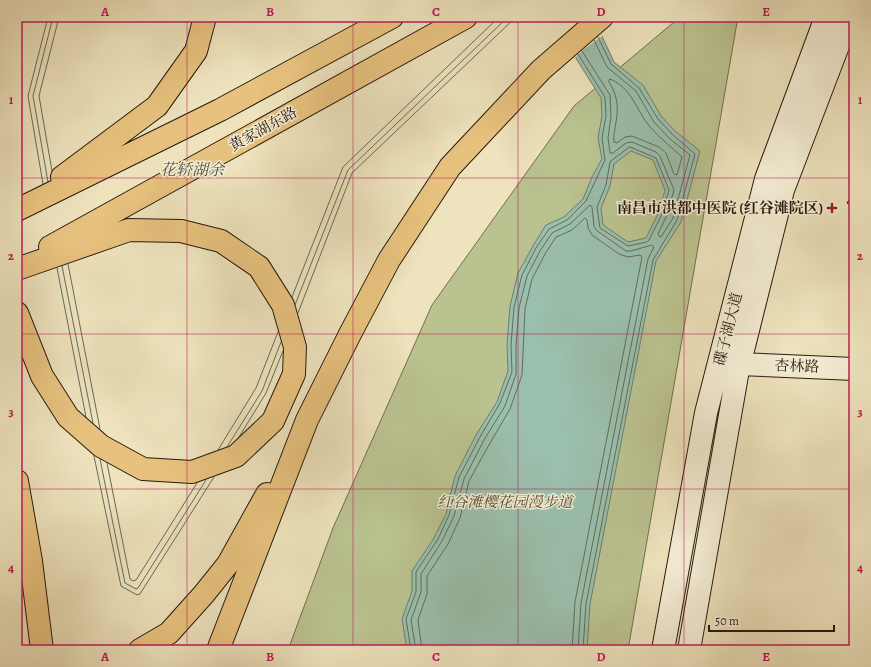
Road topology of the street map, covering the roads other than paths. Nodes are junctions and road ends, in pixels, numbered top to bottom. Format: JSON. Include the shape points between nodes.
{"nodes":[{"id":1,"x":205,"y":17,"type":"edge"},
{"id":2,"x":392,"y":17,"type":"edge"},
{"id":3,"x":466,"y":17,"type":"edge"},
{"id":4,"x":602,"y":17,"type":"edge"},
{"id":5,"x":826,"y":17,"type":"edge"},
{"id":6,"x":849,"y":17,"type":"edge"},
{"id":7,"x":18,"y":209,"type":"edge"},
{"id":8,"x":17,"y":265,"type":"edge"},
{"id":9,"x":17,"y":269,"type":"edge"},
{"id":10,"x":17,"y":313,"type":"edge"},
{"id":11,"x":739,"y":364,"type":"junction"},
{"id":12,"x":854,"y":369,"type":"edge"},
{"id":13,"x":308,"y":420,"type":"junction"},
{"id":14,"x":17,"y":481,"type":"edge"},
{"id":15,"x":42,"y":650,"type":"edge"},
{"id":16,"x":140,"y":650,"type":"edge"},
{"id":17,"x":218,"y":650,"type":"edge"},
{"id":18,"x":663,"y":650,"type":"edge"},
{"id":19,"x":689,"y":650,"type":"edge"}],
"edges":[{"from":1,"to":7,"type":"highway","via":[[196,51],[157,106]]},
{"from":2,"to":7,"type":"highway","via":[[220,110]]},
{"from":3,"to":8,"type":"highway","name":"黄家湖东路"},
{"from":4,"to":13,"type":"highway","via":[[541,70],[450,167],[389,260]]},
{"from":5,"to":18,"type":"main road","name":"碟子湖大道","via":[[762,194],[706,413]]},
{"from":6,"to":11,"type":"main road","name":"碟子湖大道","via":[[783,190]]},
{"from":9,"to":10,"type":"highway","via":[[129,230],[181,231],[222,241],[259,268],[283,304],[295,347],[294,374],[274,420],[236,456],[192,472],[143,469],[101,446],[68,417],[42,376]]},
{"from":11,"to":12,"type":"main road","name":"杏林路"},
{"from":11,"to":19,"type":"main road","name":"碟子湖大道"},
{"from":13,"to":16,"type":"highway","via":[[228,564],[169,633]]},
{"from":13,"to":17,"type":"highway"},
{"from":14,"to":15,"type":"highway","via":[[31,561]]}]}
